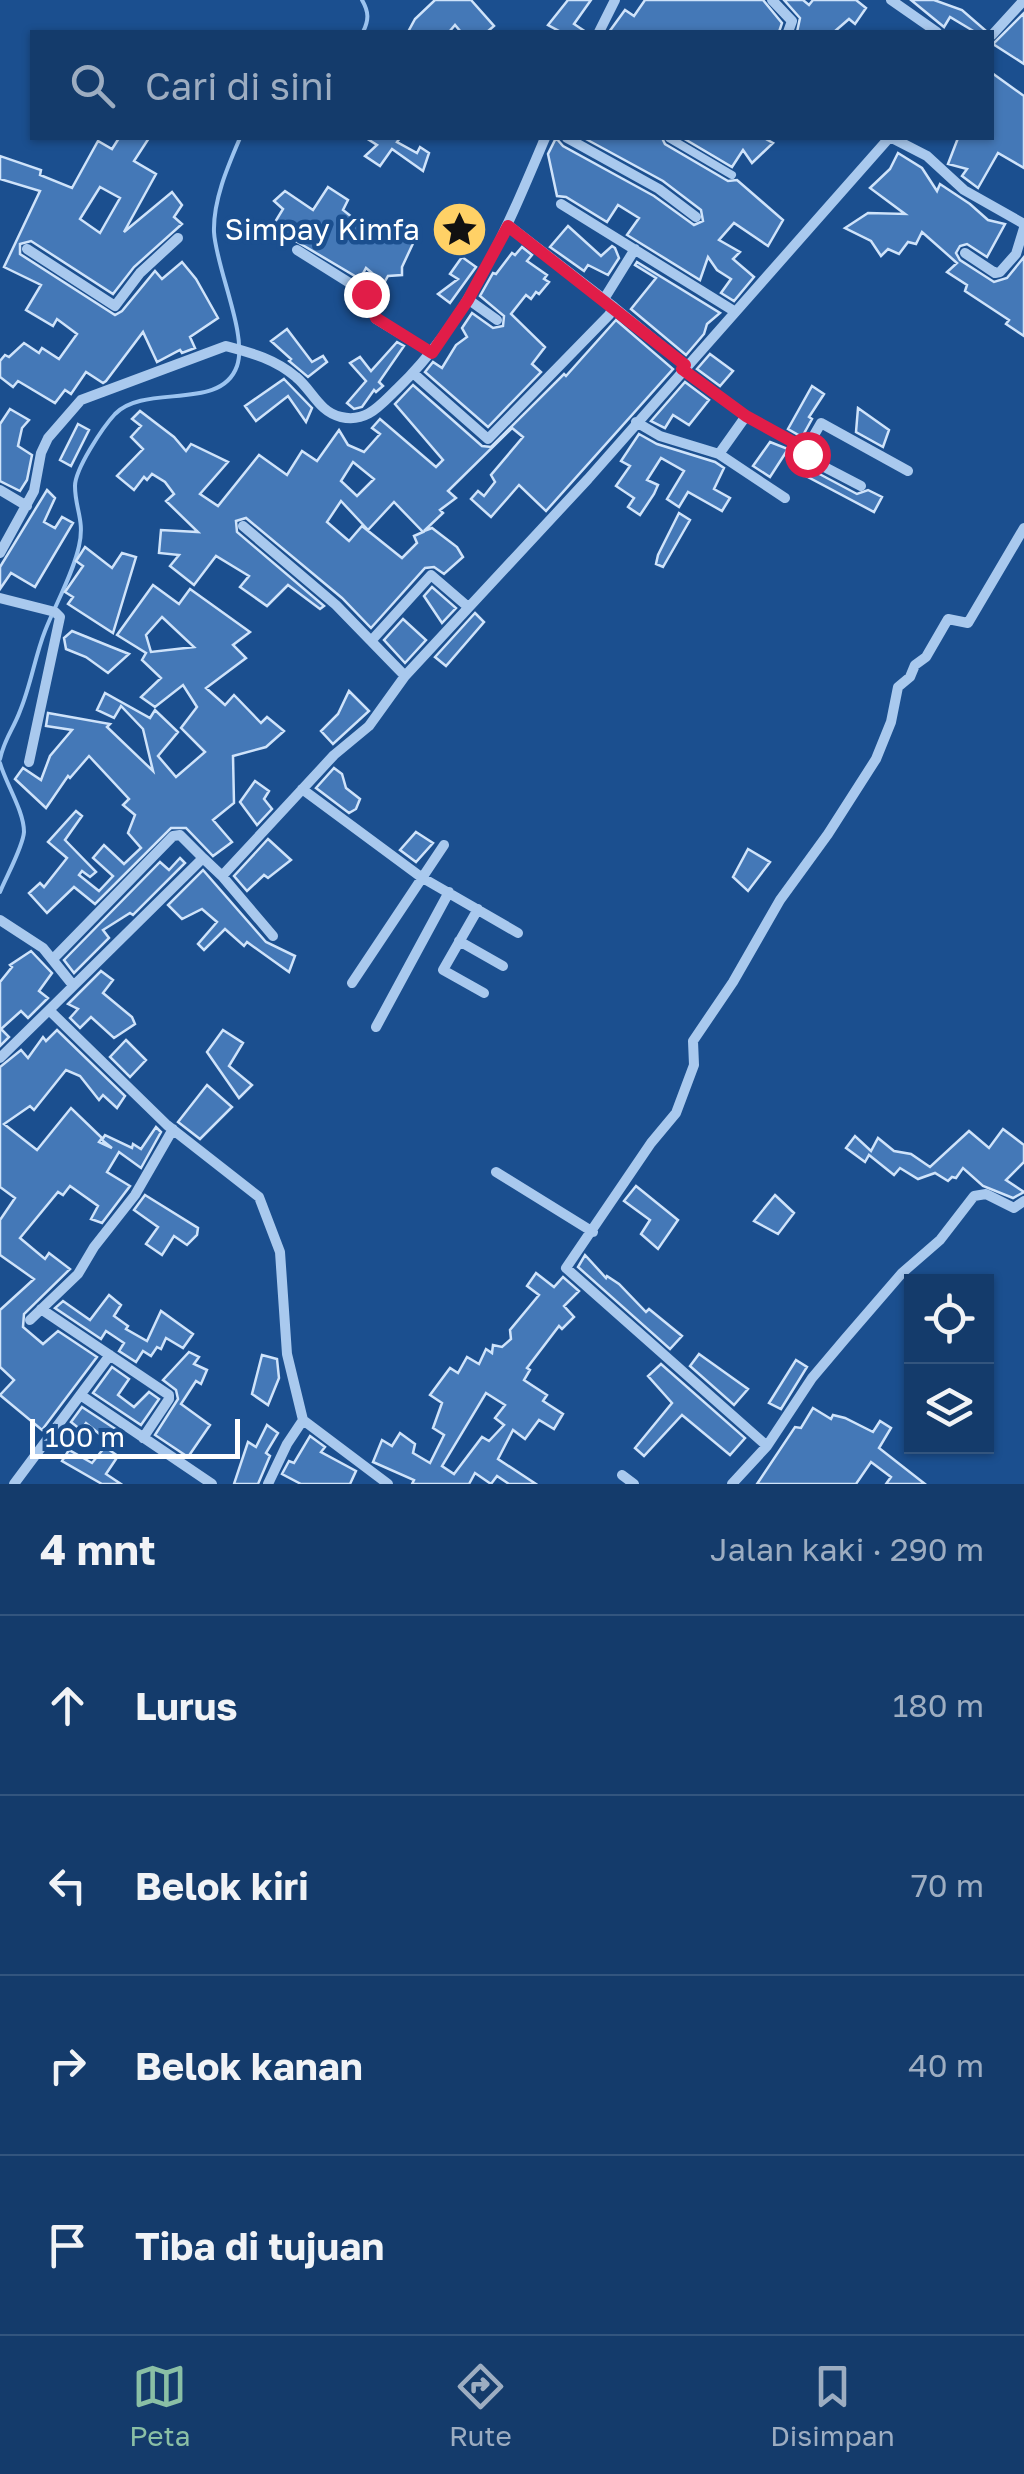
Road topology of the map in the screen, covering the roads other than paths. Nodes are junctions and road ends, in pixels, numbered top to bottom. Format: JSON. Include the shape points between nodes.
{"nodes":[{"id":1,"x":615,"y":0,"type":"edge"},
{"id":2,"x":892,"y":0,"type":"edge"},
{"id":3,"x":776,"y":2,"type":"edge"},
{"id":4,"x":1023,"y":4,"type":"edge"},
{"id":5,"x":600,"y":30,"type":"edge"},
{"id":6,"x":789,"y":30,"type":"edge"},
{"id":7,"x":934,"y":30,"type":"edge"},
{"id":8,"x":994,"y":32,"type":"edge"},
{"id":9,"x":543,"y":140,"type":"edge"},
{"id":10,"x":571,"y":140,"type":"edge"},
{"id":11,"x":672,"y":140,"type":"edge"},
{"id":12,"x":888,"y":140,"type":"edge"},
{"id":13,"x":894,"y":140,"type":"edge"},
{"id":14,"x":732,"y":175,"type":"dead end"},
{"id":15,"x":561,"y":204,"type":"dead end"},
{"id":16,"x":696,"y":217,"type":"dead end"},
{"id":17,"x":508,"y":226,"type":"junction"},
{"id":18,"x":1024,"y":226,"type":"edge"},
{"id":19,"x":178,"y":238,"type":"dead end"},
{"id":20,"x":26,"y":249,"type":"dead end"},
{"id":21,"x":636,"y":249,"type":"junction"},
{"id":22,"x":298,"y":250,"type":"dead end"},
{"id":23,"x":966,"y":254,"type":"dead end"},
{"id":24,"x":604,"y":298,"type":"junction"},
{"id":25,"x":468,"y":300,"type":"junction"},
{"id":26,"x":614,"y":307,"type":"junction"},
{"id":27,"x":734,"y":311,"type":"junction"},
{"id":28,"x":498,"y":320,"type":"dead end"},
{"id":29,"x":432,"y":353,"type":"junction"},
{"id":30,"x":683,"y":367,"type":"junction"},
{"id":31,"x":413,"y":374,"type":"junction"},
{"id":32,"x":746,"y":416,"type":"junction"},
{"id":33,"x":636,"y":422,"type":"junction"},
{"id":34,"x":806,"y":449,"type":"junction"},
{"id":35,"x":719,"y":454,"type":"junction"},
{"id":36,"x":908,"y":472,"type":"dead end"},
{"id":37,"x":861,"y":486,"type":"dead end"},
{"id":38,"x":0,"y":490,"type":"edge"},
{"id":39,"x":785,"y":498,"type":"dead end"},
{"id":40,"x":28,"y":506,"type":"junction"},
{"id":41,"x":242,"y":526,"type":"dead end"},
{"id":42,"x":1024,"y":528,"type":"edge"},
{"id":43,"x":0,"y":553,"type":"edge"},
{"id":44,"x":0,"y":598,"type":"edge"},
{"id":45,"x":468,"y":606,"type":"junction"},
{"id":46,"x":371,"y":641,"type":"junction"},
{"id":47,"x":405,"y":676,"type":"junction"},
{"id":48,"x":29,"y":762,"type":"dead end"},
{"id":49,"x":302,"y":790,"type":"junction"},
{"id":50,"x":444,"y":846,"type":"dead end"},
{"id":51,"x":203,"y":858,"type":"junction"},
{"id":52,"x":222,"y":876,"type":"junction"},
{"id":53,"x":421,"y":877,"type":"junction"},
{"id":54,"x":448,"y":892,"type":"junction"},
{"id":55,"x":478,"y":909,"type":"junction"},
{"id":56,"x":2,"y":921,"type":"edge"},
{"id":57,"x":518,"y":932,"type":"dead end"},
{"id":58,"x":273,"y":936,"type":"dead end"},
{"id":59,"x":459,"y":941,"type":"junction"},
{"id":60,"x":53,"y":959,"type":"junction"},
{"id":61,"x":503,"y":966,"type":"dead end"},
{"id":62,"x":72,"y":984,"type":"junction"},
{"id":63,"x":352,"y":984,"type":"dead end"},
{"id":64,"x":484,"y":994,"type":"dead end"},
{"id":65,"x":49,"y":1010,"type":"junction"},
{"id":66,"x":376,"y":1027,"type":"dead end"},
{"id":67,"x":0,"y":1058,"type":"edge"},
{"id":68,"x":173,"y":1130,"type":"junction"},
{"id":69,"x":496,"y":1172,"type":"dead end"},
{"id":70,"x":1024,"y":1201,"type":"edge"},
{"id":71,"x":593,"y":1232,"type":"junction"},
{"id":72,"x":41,"y":1309,"type":"junction"},
{"id":73,"x":30,"y":1320,"type":"dead end"},
{"id":74,"x":110,"y":1356,"type":"junction"},
{"id":75,"x":82,"y":1396,"type":"junction"},
{"id":76,"x":303,"y":1420,"type":"junction"},
{"id":77,"x":143,"y":1438,"type":"junction"},
{"id":78,"x":767,"y":1446,"type":"junction"},
{"id":79,"x":622,"y":1475,"type":"dead end"},
{"id":80,"x":370,"y":1479,"type":"edge"},
{"id":81,"x":14,"y":1484,"type":"edge"},
{"id":82,"x":212,"y":1484,"type":"edge"},
{"id":83,"x":268,"y":1484,"type":"edge"},
{"id":84,"x":388,"y":1484,"type":"edge"},
{"id":85,"x":634,"y":1484,"type":"edge"},
{"id":86,"x":732,"y":1484,"type":"edge"}],
"edges":[{"from":1,"to":5,"type":"street"},
{"from":2,"to":7,"type":"street"},
{"from":3,"to":6,"type":"street","via":[[792,21]]},
{"from":4,"to":8,"type":"street"},
{"from":9,"to":17,"type":"street"},
{"from":10,"to":16,"type":"street","via":[[633,172]]},
{"from":11,"to":14,"type":"lane"},
{"from":12,"to":27,"type":"street"},
{"from":13,"to":18,"type":"street"},
{"from":15,"to":21,"type":"street"},
{"from":17,"to":24,"type":"street"},
{"from":17,"to":25,"type":"street"},
{"from":18,"to":23,"type":"street","via":[[1016,254],[1000,272]]},
{"from":19,"to":20,"type":"street","via":[[116,306]]},
{"from":21,"to":24,"type":"street"},
{"from":21,"to":27,"type":"street"},
{"from":22,"to":29,"type":"street","via":[[361,290],[372,312]]},
{"from":24,"to":26,"type":"street"},
{"from":25,"to":28,"type":"street"},
{"from":25,"to":29,"type":"street"},
{"from":26,"to":30,"type":"street"},
{"from":26,"to":31,"type":"street","via":[[488,439]]},
{"from":27,"to":30,"type":"street"},
{"from":29,"to":31,"type":"street"},
{"from":30,"to":32,"type":"street"},
{"from":30,"to":33,"type":"street"},
{"from":31,"to":40,"type":"street","via":[[358,419],[331,414],[294,374],[265,357],[226,346],[81,400],[48,438]]},
{"from":32,"to":34,"type":"street"},
{"from":32,"to":35,"type":"street"},
{"from":33,"to":35,"type":"street"},
{"from":33,"to":45,"type":"street"},
{"from":34,"to":36,"type":"street","via":[[821,423]]},
{"from":34,"to":37,"type":"street","via":[[810,460]]},
{"from":35,"to":39,"type":"street"},
{"from":38,"to":40,"type":"street"},
{"from":40,"to":43,"type":"street"},
{"from":41,"to":46,"type":"street"},
{"from":42,"to":71,"type":"street","via":[[968,623],[948,619],[899,685],[876,759],[693,1041],[694,1066],[676,1113]]},
{"from":44,"to":48,"type":"street","via":[[60,620]]},
{"from":45,"to":46,"type":"street","via":[[431,575]]},
{"from":45,"to":47,"type":"street"},
{"from":46,"to":47,"type":"street"},
{"from":47,"to":49,"type":"street","via":[[369,726]]},
{"from":49,"to":52,"type":"street"},
{"from":49,"to":53,"type":"street"},
{"from":50,"to":53,"type":"street"},
{"from":51,"to":52,"type":"street"},
{"from":51,"to":60,"type":"street","via":[[173,836]]},
{"from":51,"to":62,"type":"street"},
{"from":52,"to":58,"type":"street"},
{"from":53,"to":54,"type":"street"},
{"from":53,"to":63,"type":"street"},
{"from":54,"to":55,"type":"street"},
{"from":54,"to":66,"type":"street"},
{"from":55,"to":57,"type":"street"},
{"from":55,"to":59,"type":"street"},
{"from":56,"to":60,"type":"street"},
{"from":59,"to":61,"type":"street"},
{"from":59,"to":64,"type":"street","via":[[443,970]]},
{"from":60,"to":62,"type":"street"},
{"from":62,"to":65,"type":"street"},
{"from":65,"to":67,"type":"street"},
{"from":65,"to":68,"type":"street"},
{"from":68,"to":72,"type":"street","via":[[78,1274]]},
{"from":68,"to":76,"type":"street","via":[[265,1206],[280,1252],[287,1354]]},
{"from":69,"to":71,"type":"street"},
{"from":70,"to":78,"type":"street","via":[[1014,1208],[986,1194],[974,1196],[812,1378]]},
{"from":71,"to":78,"type":"street","via":[[566,1268]]},
{"from":72,"to":73,"type":"street"},
{"from":72,"to":74,"type":"street"},
{"from":74,"to":75,"type":"street"},
{"from":74,"to":77,"type":"street","via":[[169,1395]]},
{"from":75,"to":77,"type":"street"},
{"from":75,"to":81,"type":"street"},
{"from":76,"to":80,"type":"street"},
{"from":76,"to":83,"type":"street"},
{"from":77,"to":82,"type":"street"},
{"from":78,"to":86,"type":"street"},
{"from":79,"to":85,"type":"street"},
{"from":80,"to":84,"type":"street"}]}
